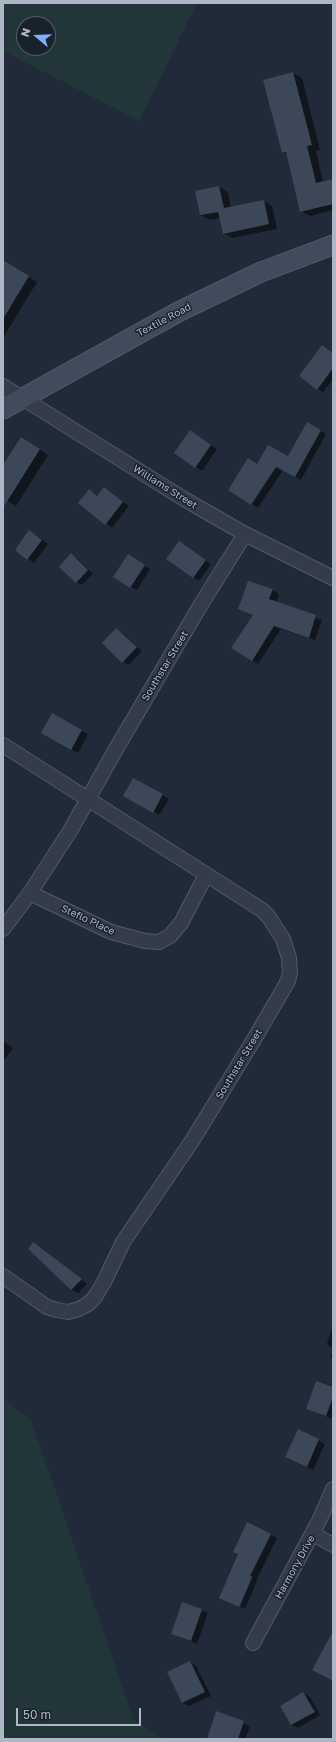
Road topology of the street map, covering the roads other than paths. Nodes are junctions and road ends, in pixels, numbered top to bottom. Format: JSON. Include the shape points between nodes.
{"nodes":[{"id":1,"x":333,"y":245,"type":"edge"},
{"id":2,"x":3,"y":386,"type":"edge"},
{"id":3,"x":23,"y":398,"type":"junction"},
{"id":4,"x":3,"y":409,"type":"edge"},
{"id":5,"x":245,"y":534,"type":"junction"},
{"id":6,"x":333,"y":578,"type":"edge"},
{"id":7,"x":3,"y":745,"type":"edge"},
{"id":8,"x":88,"y":799,"type":"junction"},
{"id":9,"x":206,"y":875,"type":"junction"},
{"id":10,"x":30,"y":893,"type":"junction"},
{"id":11,"x":3,"y":929,"type":"edge"},
{"id":12,"x":3,"y":1276,"type":"edge"},
{"id":13,"x":333,"y":1489,"type":"edge"},
{"id":14,"x":313,"y":1534,"type":"junction"},
{"id":15,"x":333,"y":1545,"type":"edge"},
{"id":16,"x":253,"y":1643,"type":"dead end"}],
"edges":[{"from":1,"to":3,"type":"street","name":"Textile Road","via":[[261,272],[220,291]]},
{"from":2,"to":3,"type":"street","name":"Williams Street"},
{"from":3,"to":4,"type":"street","name":"Textile Road"},
{"from":3,"to":5,"type":"street","name":"Williams Street","via":[[184,499]]},
{"from":5,"to":6,"type":"street","name":"Williams Street"},
{"from":5,"to":8,"type":"street","name":"Southstar Street","via":[[200,606]]},
{"from":7,"to":8,"type":"street"},
{"from":8,"to":9,"type":"street","name":"Southstar Street"},
{"from":8,"to":10,"type":"street","name":"Southstar Street"},
{"from":9,"to":10,"type":"street","name":"Steflo Place","via":[[181,923],[170,936],[159,942],[111,932]]},
{"from":9,"to":12,"type":"street","name":"Southstar Street","via":[[248,900],[268,916],[283,939],[289,958],[288,981],[192,1141],[124,1242],[95,1297],[79,1309],[68,1312],[57,1310]]},
{"from":10,"to":11,"type":"street","name":"Southstar Street"},
{"from":13,"to":14,"type":"street","name":"Harmony Drive"},
{"from":14,"to":15,"type":"street"},
{"from":14,"to":16,"type":"street","name":"Harmony Drive"}]}
